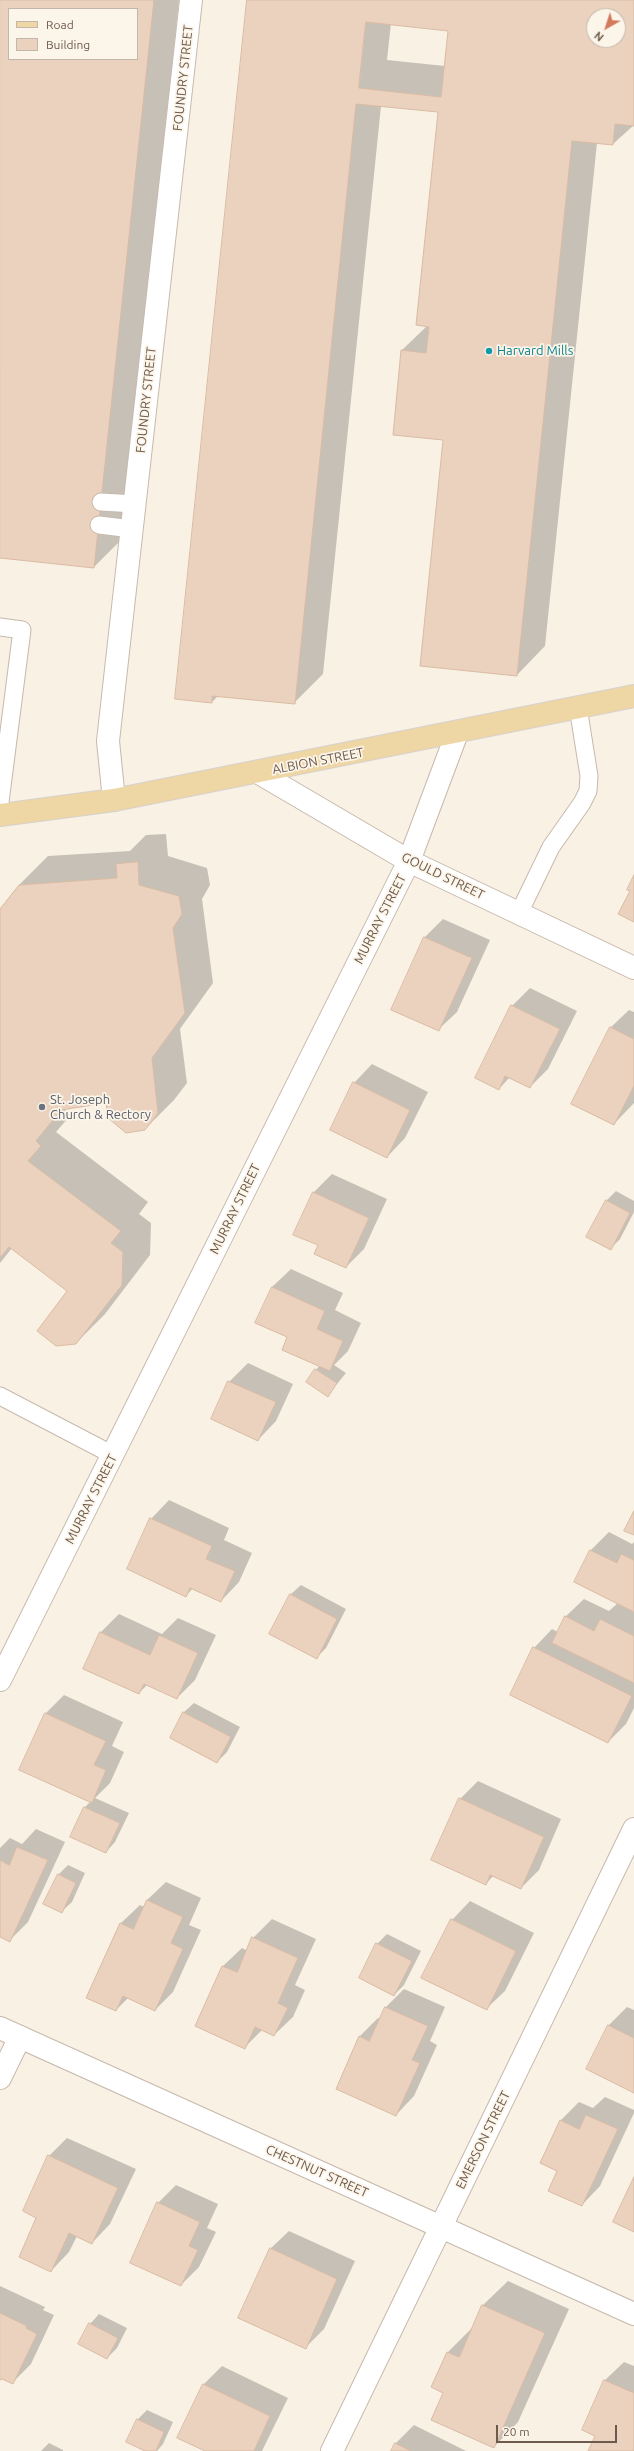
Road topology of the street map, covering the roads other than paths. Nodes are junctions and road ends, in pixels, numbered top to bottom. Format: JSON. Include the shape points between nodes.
{"nodes":[{"id":1,"x":191,"y":0,"type":"edge"},
{"id":2,"x":101,"y":502,"type":"dead end"},
{"id":3,"x":135,"y":504,"type":"junction"},
{"id":4,"x":99,"y":525,"type":"dead end"},
{"id":5,"x":132,"y":529,"type":"junction"},
{"id":6,"x":0,"y":627,"type":"edge"},
{"id":7,"x":634,"y":696,"type":"edge"},
{"id":8,"x":578,"y":707,"type":"junction"},
{"id":9,"x":457,"y":733,"type":"junction"},
{"id":10,"x":259,"y":773,"type":"junction"},
{"id":11,"x":114,"y":800,"type":"junction"},
{"id":12,"x":0,"y":802,"type":"edge"},
{"id":13,"x":0,"y":815,"type":"edge"},
{"id":14,"x":409,"y":861,"type":"junction"},
{"id":15,"x":519,"y":913,"type":"junction"},
{"id":16,"x":634,"y":968,"type":"edge"},
{"id":17,"x":0,"y":1396,"type":"edge"},
{"id":18,"x":113,"y":1455,"type":"junction"},
{"id":19,"x":0,"y":1680,"type":"edge"},
{"id":20,"x":634,"y":1829,"type":"edge"},
{"id":21,"x":0,"y":2028,"type":"edge"},
{"id":22,"x":20,"y":2037,"type":"junction"},
{"id":23,"x":0,"y":2078,"type":"edge"},
{"id":24,"x":440,"y":2227,"type":"junction"},
{"id":25,"x":634,"y":2314,"type":"edge"},
{"id":26,"x":332,"y":2451,"type":"edge"}],
"edges":[{"from":1,"to":3,"type":"street","name":"FOUNDRY STREET"},
{"from":2,"to":3,"type":"lane"},
{"from":3,"to":5,"type":"street","name":"FOUNDRY STREET"},
{"from":4,"to":5,"type":"lane"},
{"from":5,"to":11,"type":"street","name":"FOUNDRY STREET","via":[[108,741]]},
{"from":6,"to":12,"type":"lane","via":[[22,630]]},
{"from":7,"to":8,"type":"main road","name":"ALBION STREET"},
{"from":8,"to":9,"type":"main road","name":"ALBION STREET"},
{"from":8,"to":15,"type":"lane","via":[[589,776],[588,791],[582,804],[551,847]]},
{"from":9,"to":10,"type":"main road","name":"ALBION STREET"},
{"from":9,"to":14,"type":"street","name":"MURRAY STREET"},
{"from":10,"to":11,"type":"main road","name":"ALBION STREET"},
{"from":10,"to":14,"type":"street","name":"GOULD STREET"},
{"from":11,"to":13,"type":"main road","name":"ALBION STREET"},
{"from":14,"to":15,"type":"street","name":"GOULD STREET"},
{"from":14,"to":18,"type":"street","name":"MURRAY STREET"},
{"from":15,"to":16,"type":"street","name":"GOULD STREET"},
{"from":17,"to":18,"type":"lane"},
{"from":18,"to":19,"type":"street","name":"MURRAY STREET"},
{"from":20,"to":24,"type":"street","name":"EMERSON STREET"},
{"from":21,"to":22,"type":"street","name":"CHESTNUT STREET"},
{"from":22,"to":23,"type":"street"},
{"from":22,"to":24,"type":"street","name":"CHESTNUT STREET"},
{"from":24,"to":25,"type":"street","name":"CHESTNUT STREET"},
{"from":24,"to":26,"type":"street","name":"EMERSON STREET"}]}
